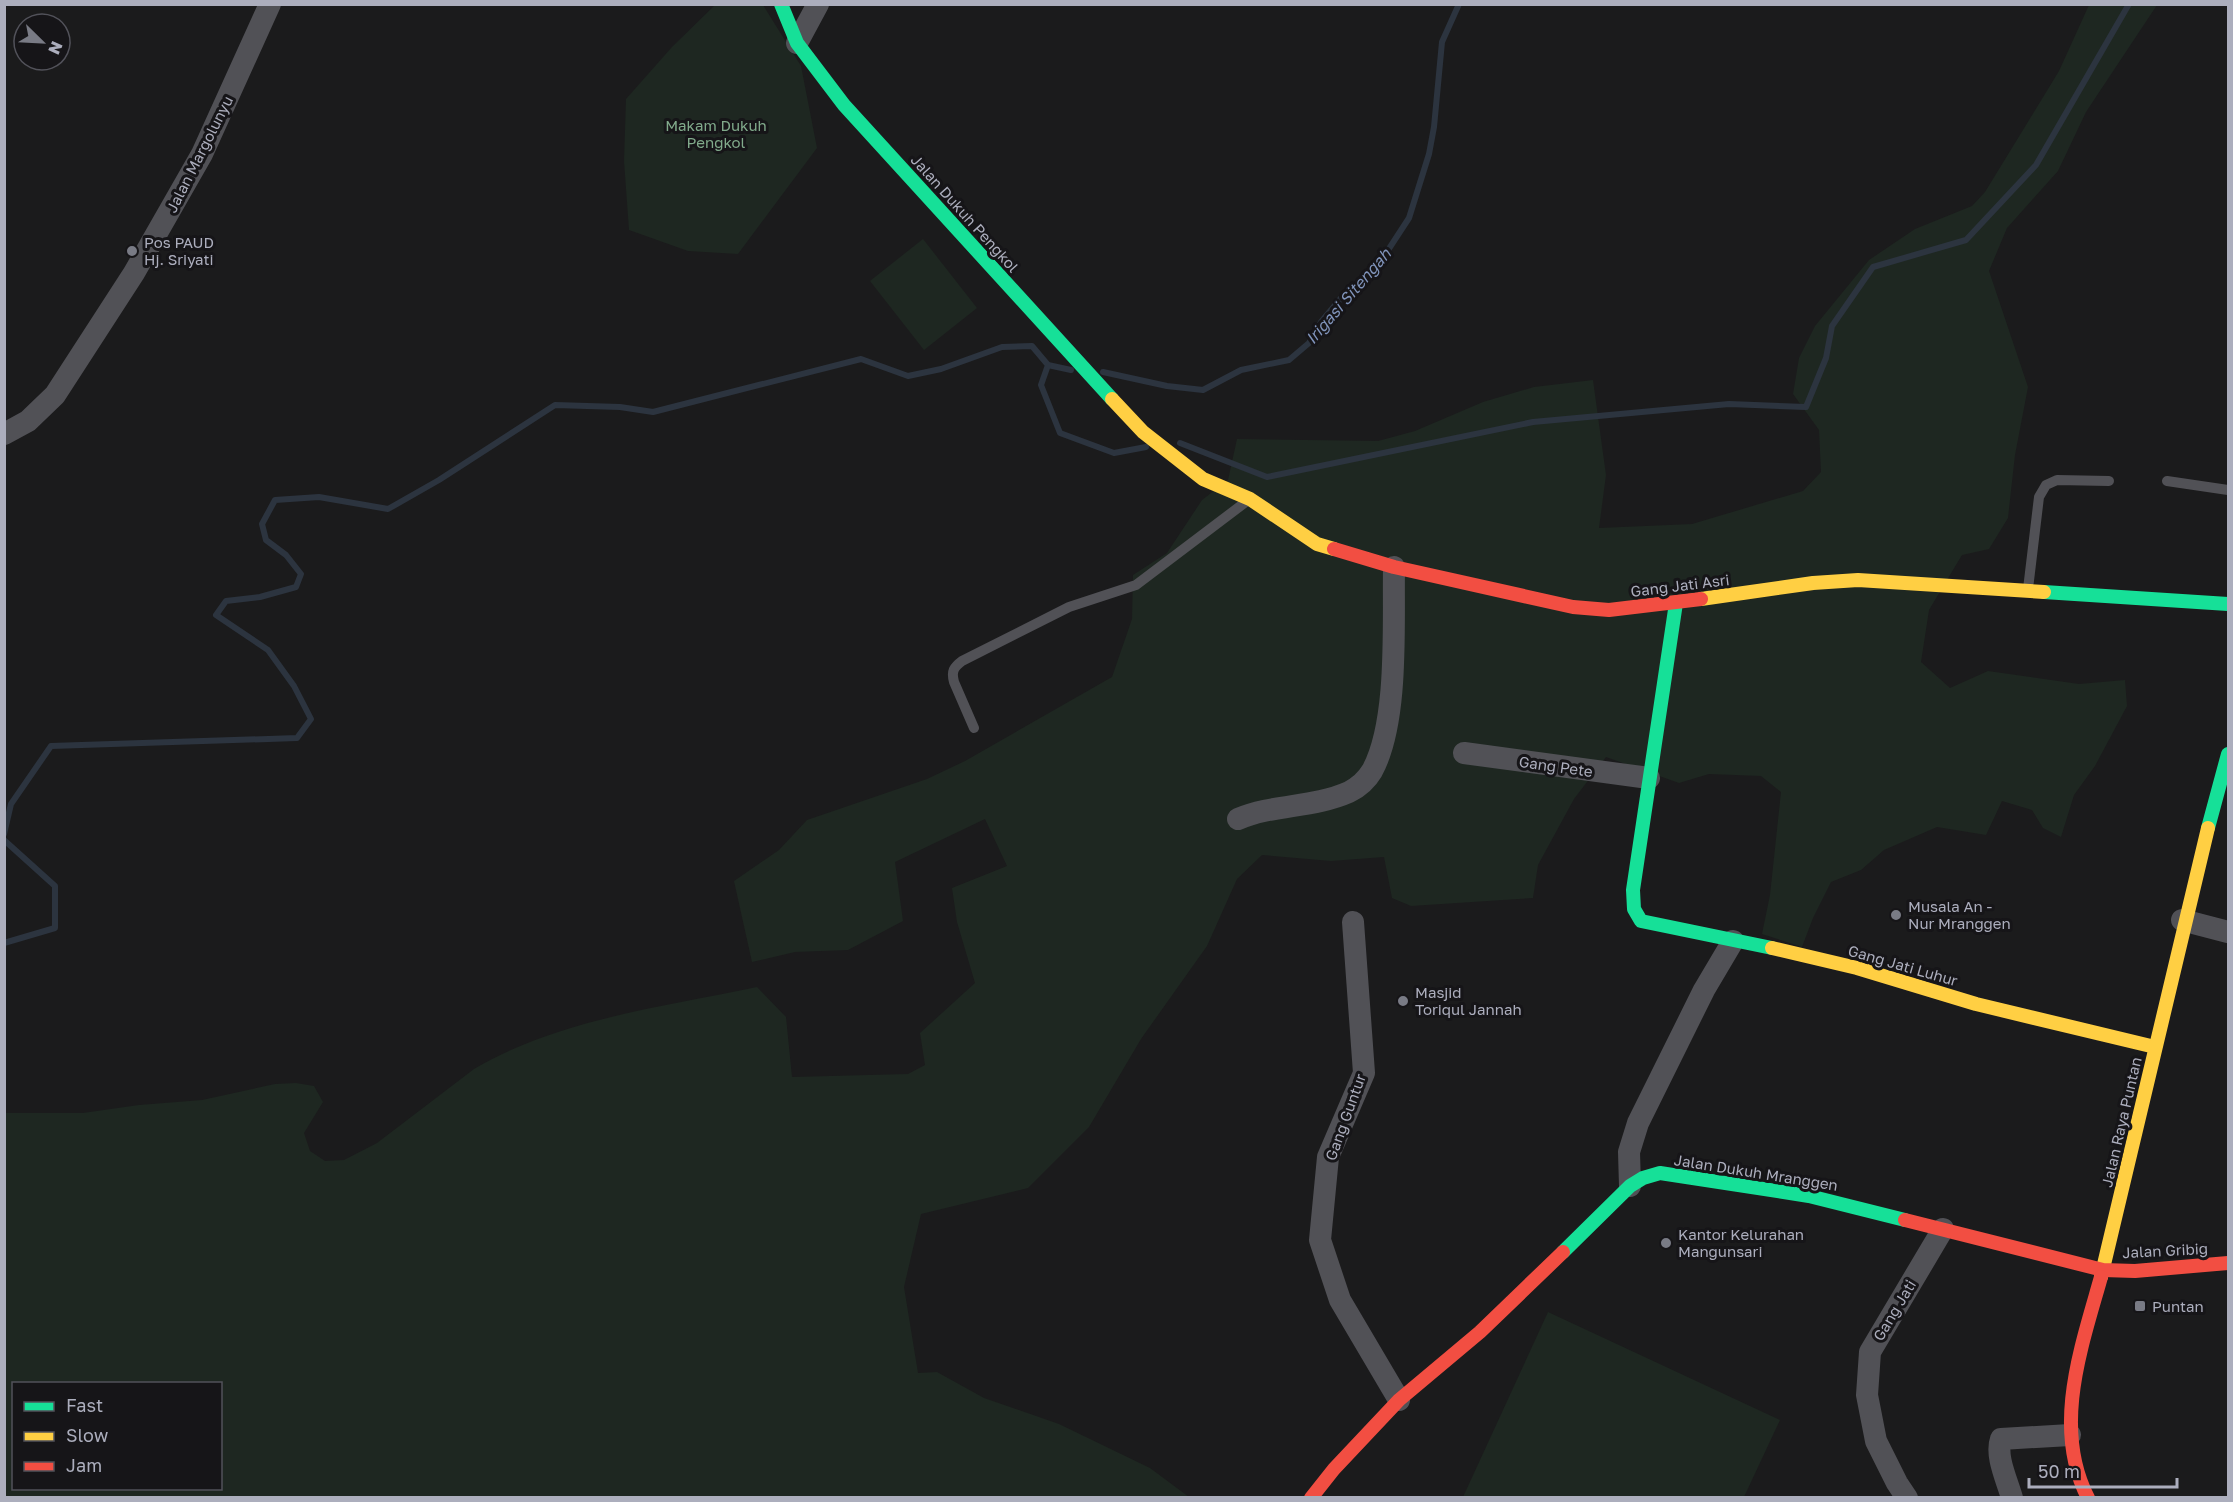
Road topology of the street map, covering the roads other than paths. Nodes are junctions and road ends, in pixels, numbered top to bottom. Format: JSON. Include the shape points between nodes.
{"nodes":[{"id":1,"x":270,"y":4,"type":"edge"},
{"id":2,"x":781,"y":4,"type":"edge"},
{"id":3,"x":818,"y":4,"type":"edge"},
{"id":4,"x":797,"y":43,"type":"junction"},
{"id":5,"x":4,"y":434,"type":"edge"},
{"id":6,"x":1168,"y":452,"type":"joint"},
{"id":7,"x":2109,"y":481,"type":"dead end"},
{"id":8,"x":2167,"y":481,"type":"dead end"},
{"id":9,"x":2229,"y":490,"type":"edge"},
{"id":10,"x":1250,"y":499,"type":"junction"},
{"id":11,"x":1394,"y":567,"type":"junction"},
{"id":12,"x":2027,"y":592,"type":"junction"},
{"id":13,"x":1676,"y":603,"type":"junction"},
{"id":14,"x":2229,"y":604,"type":"edge"},
{"id":15,"x":974,"y":728,"type":"dead end"},
{"id":16,"x":1464,"y":753,"type":"dead end"},
{"id":17,"x":2229,"y":754,"type":"edge"},
{"id":18,"x":1649,"y":778,"type":"junction"},
{"id":19,"x":1238,"y":819,"type":"dead end"},
{"id":20,"x":2182,"y":920,"type":"junction"},
{"id":21,"x":1353,"y":922,"type":"dead end"},
{"id":22,"x":2229,"y":932,"type":"edge"},
{"id":23,"x":1733,"y":941,"type":"junction"},
{"id":24,"x":2155,"y":1047,"type":"junction"},
{"id":25,"x":1630,"y":1186,"type":"junction"},
{"id":26,"x":1943,"y":1229,"type":"junction"},
{"id":27,"x":2229,"y":1263,"type":"edge"},
{"id":28,"x":2103,"y":1269,"type":"junction"},
{"id":29,"x":1399,"y":1400,"type":"junction"},
{"id":30,"x":2070,"y":1435,"type":"junction"},
{"id":31,"x":1311,"y":1497,"type":"edge"},
{"id":32,"x":1907,"y":1497,"type":"edge"},
{"id":33,"x":2012,"y":1497,"type":"edge"},
{"id":34,"x":2088,"y":1497,"type":"edge"}],
"edges":[{"from":1,"to":5,"type":"street","name":"Jalan Margolunyu","via":[[202,154],[134,273],[55,395],[28,421]]},
{"from":2,"to":4,"type":"street","name":"Jalan Dukuh Pengkol"},
{"from":3,"to":4,"type":"street"},
{"from":4,"to":6,"type":"street","name":"Jalan Dukuh Pengkol","via":[[844,105],[1143,432]]},
{"from":6,"to":10,"type":"street","name":"Gang Jati Asri","via":[[1203,479]]},
{"from":7,"to":12,"type":"lane","via":[[2057,480],[2046,485],[2039,497]]},
{"from":8,"to":9,"type":"lane"},
{"from":10,"to":11,"type":"street","name":"Gang Jati Asri","via":[[1317,544]]},
{"from":10,"to":15,"type":"lane","via":[[1136,585],[1069,607],[962,660],[952,674]]},
{"from":11,"to":13,"type":"street","name":"Gang Jati Asri","via":[[1573,607],[1609,609]]},
{"from":11,"to":19,"type":"street","via":[[1391,704],[1372,771],[1362,784],[1317,803],[1255,812]]},
{"from":12,"to":13,"type":"street","name":"Gang Jati Asri","via":[[1858,580]]},
{"from":12,"to":14,"type":"street","name":"Gang Jati Asri"},
{"from":13,"to":18,"type":"street"},
{"from":16,"to":18,"type":"street","name":"Gang Pete"},
{"from":17,"to":20,"type":"street","name":"Jalan Raya Puntan"},
{"from":18,"to":23,"type":"street","name":"Gang Jati Luhur","via":[[1633,890],[1634,909],[1641,921]]},
{"from":20,"to":22,"type":"street"},
{"from":20,"to":24,"type":"street","name":"Jalan Raya Puntan"},
{"from":21,"to":29,"type":"street","name":"Gang Guntur","via":[[1364,1073],[1328,1157],[1320,1240],[1340,1300]]},
{"from":23,"to":24,"type":"street","name":"Gang Jati Luhur","via":[[1857,968],[1976,1004]]},
{"from":23,"to":25,"type":"street","via":[[1704,990],[1638,1123],[1629,1152]]},
{"from":24,"to":28,"type":"street","name":"Jalan Raya Puntan"},
{"from":25,"to":26,"type":"street","name":"Jalan Dukuh Mranggen","via":[[1660,1173],[1809,1196]]},
{"from":25,"to":29,"type":"street","name":"Jalan Dukuh Mranggen","via":[[1480,1332]]},
{"from":26,"to":28,"type":"street","name":"Jalan Dukuh Mranggen"},
{"from":26,"to":32,"type":"street","name":"Gang Jati","via":[[1870,1352],[1867,1395],[1876,1441]]},
{"from":27,"to":28,"type":"street","name":"Jalan Gribig"},
{"from":28,"to":30,"type":"street","name":"Jalan Raya Puntan","via":[[2073,1386]]},
{"from":29,"to":31,"type":"street","name":"Jalan Dukuh Mranggen"},
{"from":30,"to":33,"type":"street","via":[[2001,1439],[2000,1456]]},
{"from":30,"to":34,"type":"street","name":"Jalan Raya Puntan","via":[[2075,1469]]}]}
